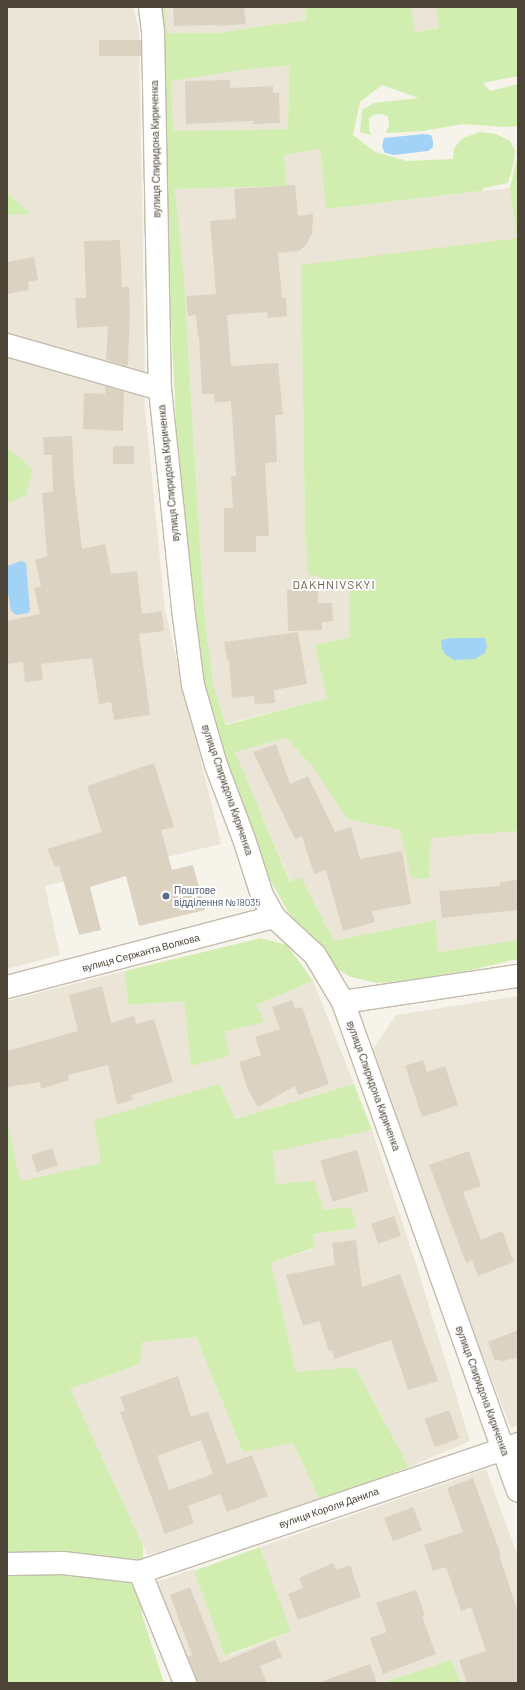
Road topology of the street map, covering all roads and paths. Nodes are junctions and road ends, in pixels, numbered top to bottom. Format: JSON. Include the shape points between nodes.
{"nodes":[{"id":1,"x":150,"y":7,"type":"edge"},
{"id":2,"x":7,"y":346,"type":"edge"},
{"id":3,"x":160,"y":389,"type":"junction"},
{"id":4,"x":274,"y":917,"type":"junction"},
{"id":5,"x":518,"y":976,"type":"edge"},
{"id":6,"x":7,"y":987,"type":"edge"},
{"id":7,"x":343,"y":1002,"type":"junction"},
{"id":8,"x":510,"y":1447,"type":"edge"},
{"id":9,"x":518,"y":1491,"type":"edge"},
{"id":10,"x":7,"y":1564,"type":"edge"},
{"id":11,"x":140,"y":1572,"type":"junction"},
{"id":12,"x":185,"y":1683,"type":"edge"}],
"edges":[{"from":1,"to":3,"type":"street","name":"вулиця Спиридона Кириченка","via":[[153,31]]},
{"from":2,"to":3,"type":"street"},
{"from":3,"to":4,"type":"street","name":"вулиця Спиридона Кириченка","via":[[193,685],[216,765],[262,895]]},
{"from":4,"to":6,"type":"street","name":"вулиця Сержанта Волкова"},
{"from":4,"to":7,"type":"street","name":"вулиця Спиридона Кириченка","via":[[315,955]]},
{"from":5,"to":7,"type":"street"},
{"from":7,"to":8,"type":"street","name":"вулиця Спиридона Кириченка"},
{"from":8,"to":9,"type":"street","name":"вулиця Спиридона Кириченка"},
{"from":8,"to":11,"type":"street","name":"вулиця Короля Данила"},
{"from":10,"to":11,"type":"street","via":[[63,1563]]},
{"from":11,"to":12,"type":"street"}]}
